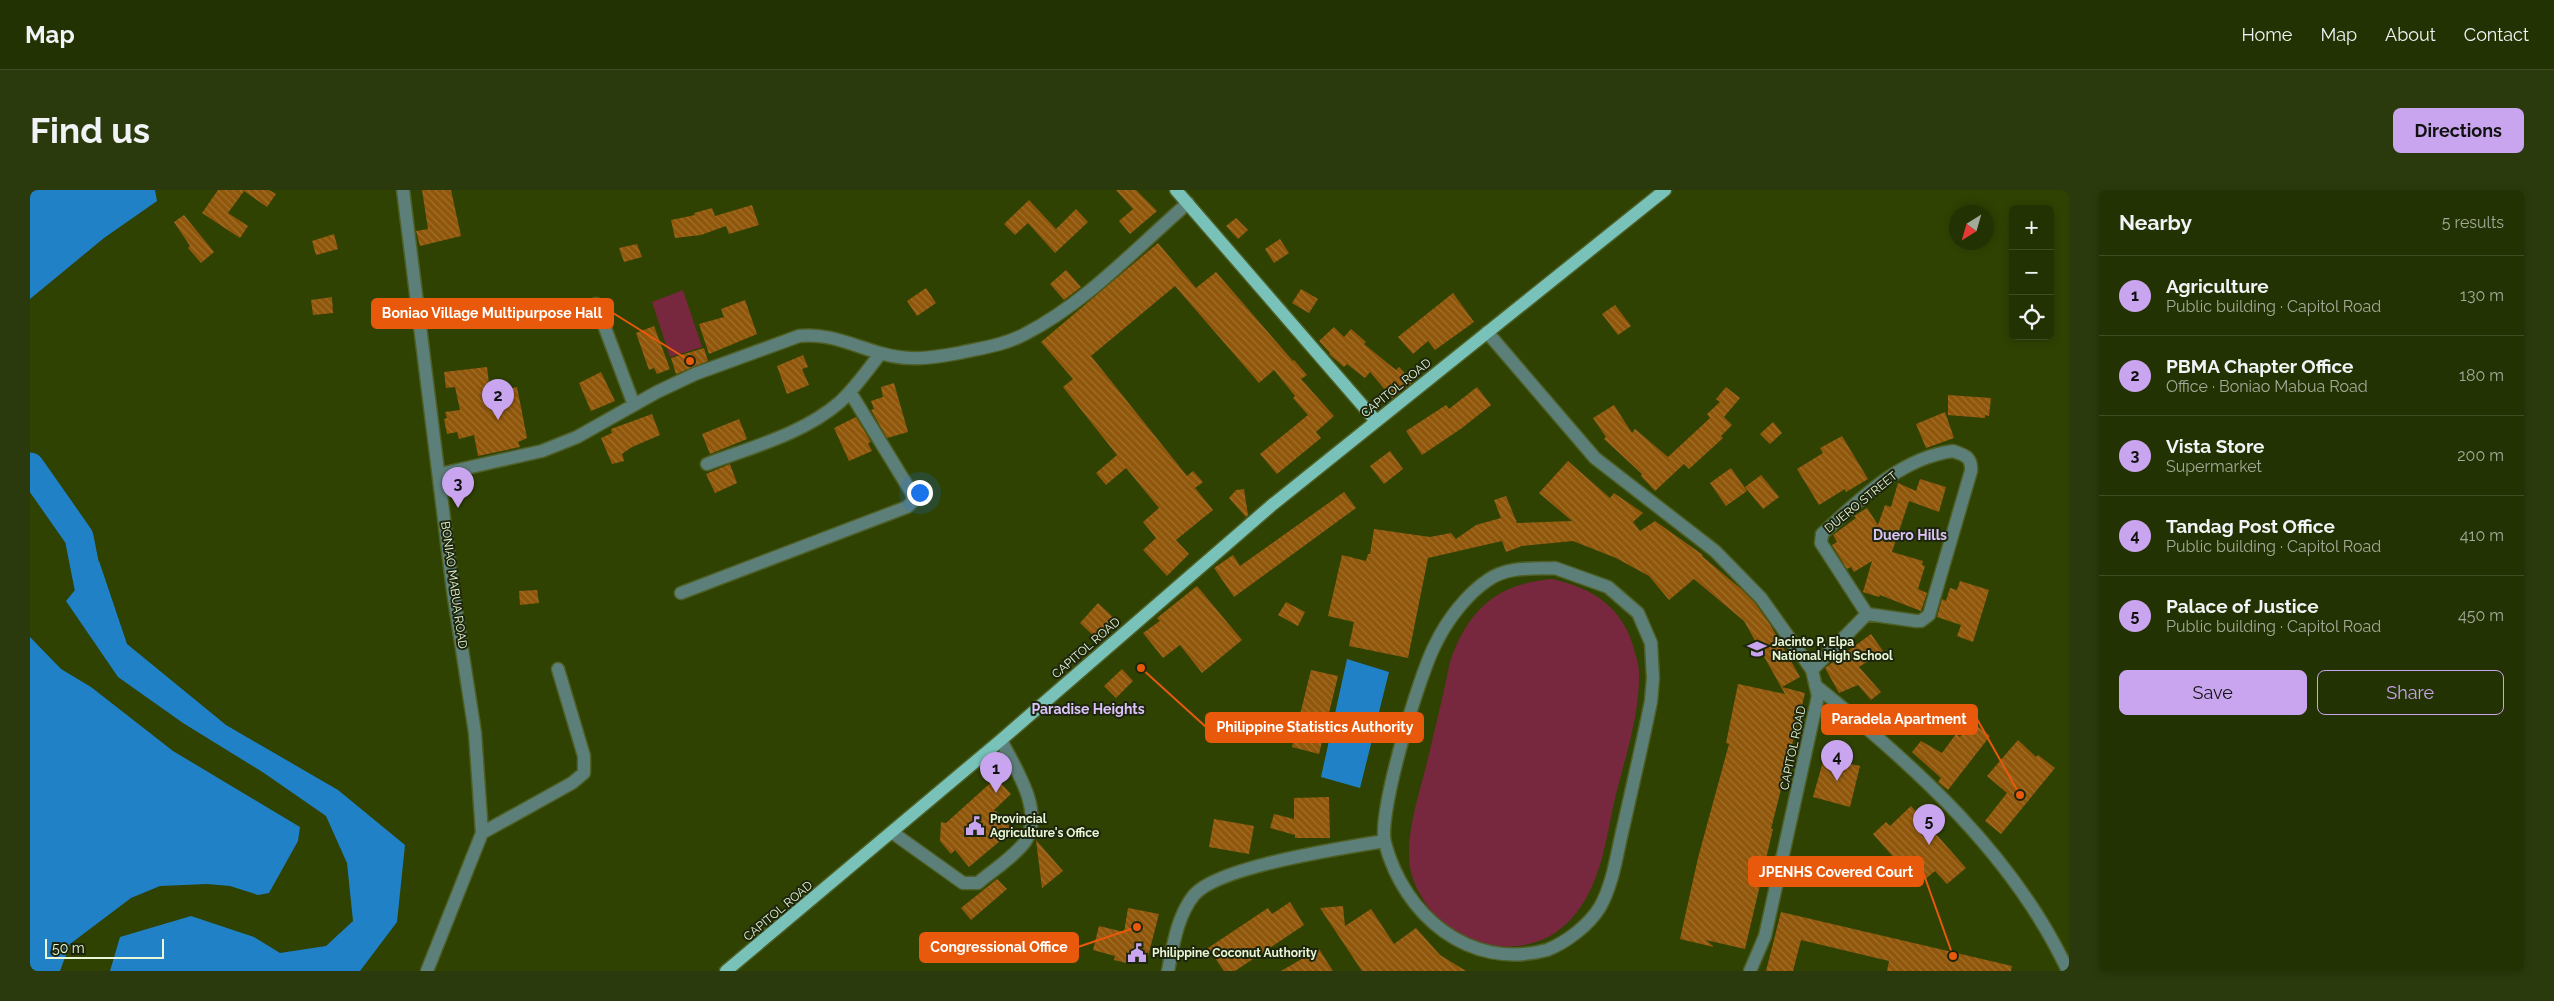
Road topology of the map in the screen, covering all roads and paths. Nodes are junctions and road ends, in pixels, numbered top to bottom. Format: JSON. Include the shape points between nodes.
{"nodes":[{"id":1,"x":404,"y":190,"type":"edge"},
{"id":2,"x":1176,"y":190,"type":"edge"},
{"id":3,"x":1665,"y":190,"type":"edge"},
{"id":4,"x":1188,"y":203,"type":"junction"},
{"id":5,"x":596,"y":304,"type":"dead end"},
{"id":6,"x":1488,"y":332,"type":"junction"},
{"id":7,"x":880,"y":354,"type":"junction"},
{"id":8,"x":850,"y":392,"type":"junction"},
{"id":9,"x":634,"y":406,"type":"junction"},
{"id":10,"x":1376,"y":422,"type":"junction"},
{"id":11,"x":707,"y":464,"type":"dead end"},
{"id":12,"x":440,"y":474,"type":"junction"},
{"id":13,"x":681,"y":593,"type":"dead end"},
{"id":14,"x":1868,"y":614,"type":"junction"},
{"id":15,"x":558,"y":669,"type":"dead end"},
{"id":16,"x":1812,"y":670,"type":"junction"},
{"id":17,"x":1816,"y":686,"type":"junction"},
{"id":18,"x":1002,"y":740,"type":"junction"},
{"id":19,"x":482,"y":833,"type":"junction"},
{"id":20,"x":893,"y":833,"type":"junction"},
{"id":21,"x":1384,"y":841,"type":"junction"},
{"id":22,"x":427,"y":971,"type":"edge"},
{"id":23,"x":726,"y":971,"type":"edge"},
{"id":24,"x":1168,"y":971,"type":"edge"},
{"id":25,"x":1750,"y":971,"type":"edge"},
{"id":26,"x":2068,"y":971,"type":"edge"}],
"edges":[{"from":1,"to":12,"type":"street","name":"BONIAO MABUA ROAD"},
{"from":2,"to":4,"type":"main road"},
{"from":3,"to":6,"type":"main road"},
{"from":4,"to":7,"type":"street","via":[[1060,314],[1024,335],[993,346],[944,356],[911,358]]},
{"from":4,"to":10,"type":"main road"},
{"from":5,"to":9,"type":"street"},
{"from":6,"to":10,"type":"main road","name":"CAPITOL ROAD"},
{"from":6,"to":16,"type":"street","name":"CAPITOL ROAD","via":[[1595,458],[1714,551],[1761,598]]},
{"from":7,"to":8,"type":"street"},
{"from":7,"to":9,"type":"street","via":[[831,337],[816,334],[800,336],[695,374]]},
{"from":8,"to":11,"type":"street","via":[[802,427]]},
{"from":8,"to":13,"type":"street","via":[[913,495],[912,502],[907,507]]},
{"from":9,"to":12,"type":"street","via":[[577,437],[542,451]]},
{"from":10,"to":18,"type":"main road","name":"CAPITOL ROAD","via":[[1202,563]]},
{"from":12,"to":19,"type":"street","name":"BONIAO MABUA ROAD","via":[[453,591],[476,733]]},
{"from":14,"to":14,"type":"street","name":"DUERO STREET","via":[[1916,621],[1929,614],[1971,472],[1972,462],[1967,456],[1953,451],[1918,460],[1890,476],[1822,534],[1821,543]]},
{"from":14,"to":16,"type":"street"},
{"from":15,"to":19,"type":"street","via":[[584,756],[584,773],[572,783]]},
{"from":16,"to":17,"type":"street","name":"CAPITOL ROAD"},
{"from":17,"to":25,"type":"street","name":"CAPITOL ROAD","via":[[1818,696],[1766,936]]},
{"from":17,"to":26,"type":"street","via":[[1875,734],[1945,801],[2000,861],[2052,936]]},
{"from":18,"to":20,"type":"main road","name":"CAPITOL ROAD"},
{"from":18,"to":20,"type":"street","via":[[1020,776],[1030,807],[1029,833],[1014,853],[978,883],[963,883]]},
{"from":19,"to":22,"type":"street","name":"BONIAO MABUA ROAD"},
{"from":20,"to":23,"type":"main road","name":"CAPITOL ROAD"},
{"from":21,"to":21,"type":"street","via":[[1395,871],[1427,921],[1449,940],[1469,951],[1500,958],[1533,955],[1557,946],[1582,928],[1600,907],[1613,873],[1651,701],[1651,643],[1638,613],[1608,587],[1555,568],[1508,570],[1482,586],[1453,615],[1432,652],[1415,696],[1386,812]]},
{"from":21,"to":24,"type":"street","via":[[1266,865],[1220,878],[1194,895],[1178,927]]}]}
